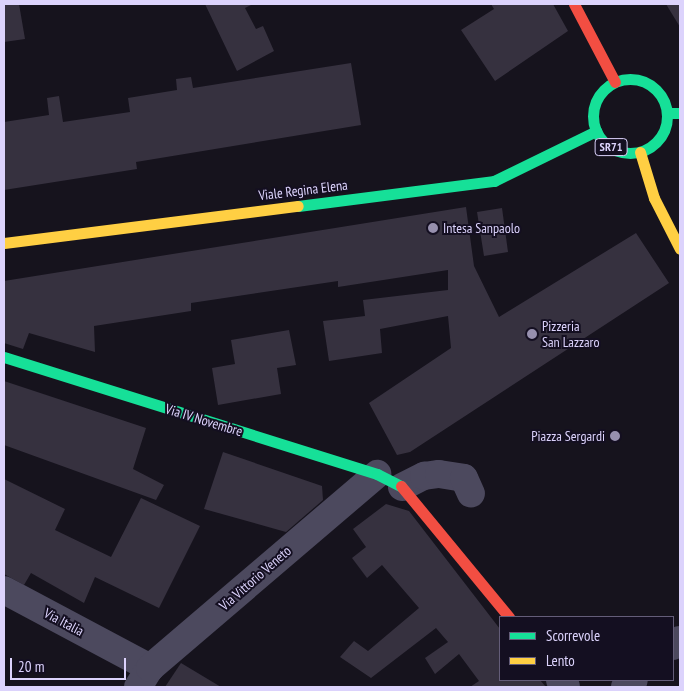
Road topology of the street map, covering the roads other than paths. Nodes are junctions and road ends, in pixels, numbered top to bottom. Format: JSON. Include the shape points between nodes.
{"nodes":[{"id":1,"x":574,"y":4,"type":"edge"},
{"id":2,"x":615,"y":82,"type":"junction"},
{"id":3,"x":667,"y":113,"type":"junction"},
{"id":4,"x":680,"y":113,"type":"edge"},
{"id":5,"x":596,"y":131,"type":"junction"},
{"id":6,"x":640,"y":152,"type":"junction"},
{"id":7,"x":4,"y":243,"type":"edge"},
{"id":8,"x":680,"y":249,"type":"edge"},
{"id":9,"x":4,"y":357,"type":"edge"},
{"id":10,"x":377,"y":474,"type":"junction"},
{"id":11,"x":402,"y":487,"type":"junction"},
{"id":12,"x":471,"y":494,"type":"dead end"},
{"id":13,"x":4,"y":590,"type":"edge"},
{"id":14,"x":508,"y":616,"type":"edge"},
{"id":15,"x":144,"y":678,"type":"edge"}],
"edges":[{"from":1,"to":2,"type":"street"},
{"from":2,"to":3,"type":"street","via":[[632,79],[649,84],[662,97]]},
{"from":2,"to":5,"type":"street","number":"SR71","via":[[603,91],[596,103],[593,117]]},
{"from":3,"to":4,"type":"street"},
{"from":3,"to":6,"type":"street","number":"SR71","via":[[661,137]]},
{"from":5,"to":6,"type":"street","number":"SR71","via":[[614,149]]},
{"from":5,"to":7,"type":"street","name":"Viale Regina Elena","via":[[494,181]]},
{"from":6,"to":8,"type":"street","number":"SR71","via":[[654,198]]},
{"from":9,"to":10,"type":"street","name":"Via IV Novembre"},
{"from":10,"to":11,"type":"street","name":"Via IV Novembre"},
{"from":10,"to":15,"type":"street","name":"Via Vittorio Veneto"},
{"from":11,"to":12,"type":"street","via":[[424,476],[439,474],[464,478]]},
{"from":11,"to":14,"type":"street","name":"Via IV Novembre"},
{"from":13,"to":15,"type":"street","name":"Via Italia"}]}
